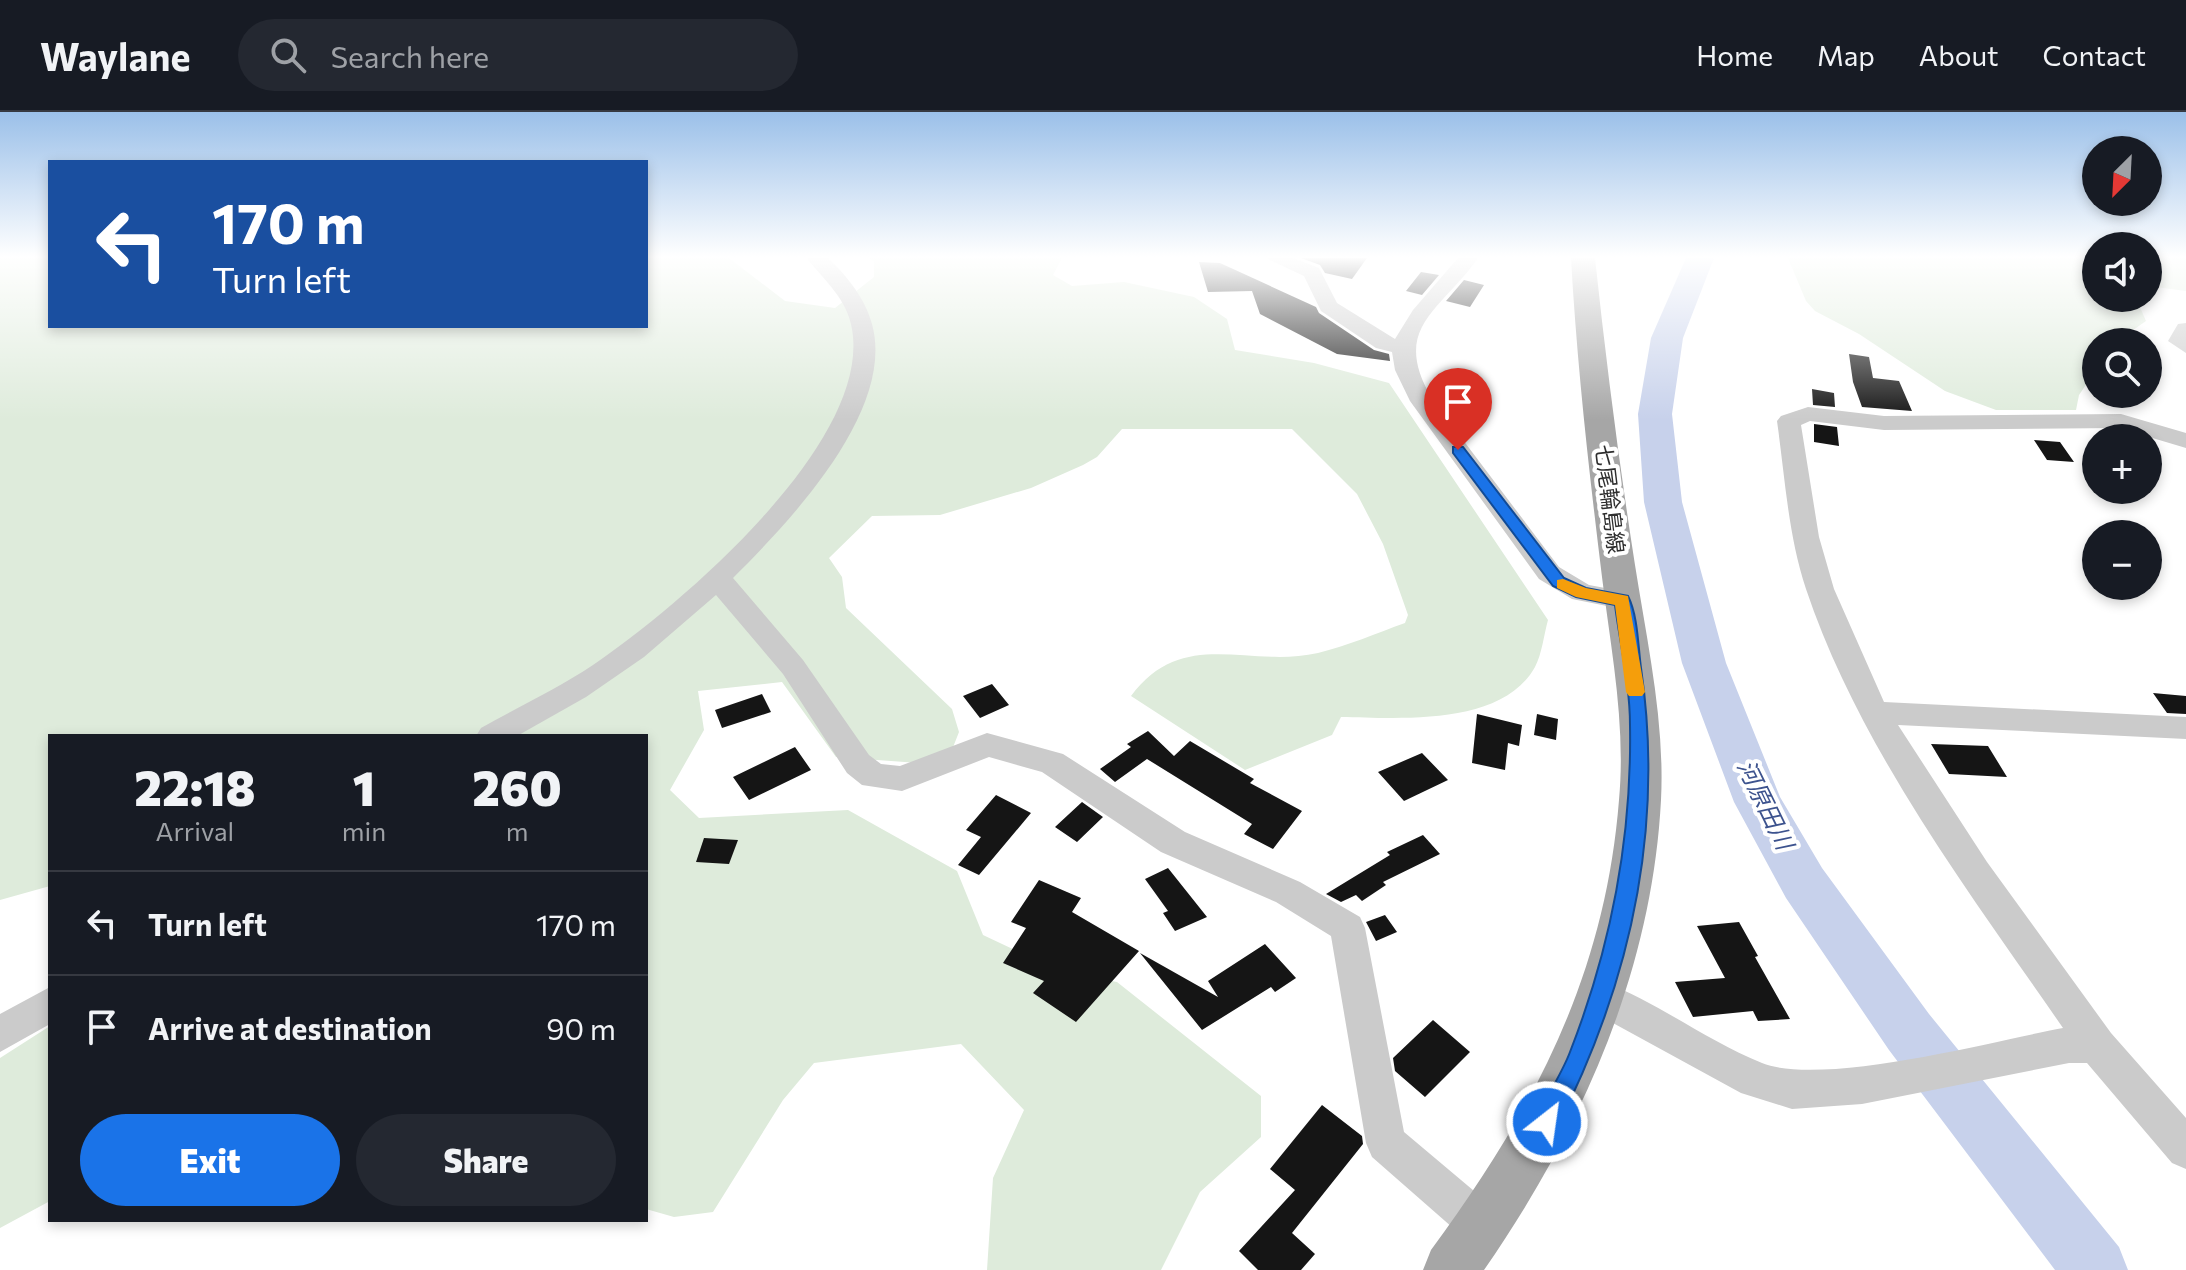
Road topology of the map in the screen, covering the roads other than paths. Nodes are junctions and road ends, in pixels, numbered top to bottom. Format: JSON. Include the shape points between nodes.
{"nodes":[{"id":1,"x":858,"y":312,"type":"edge"},
{"id":2,"x":1336,"y":312,"type":"edge"},
{"id":3,"x":1425,"y":312,"type":"edge"},
{"id":4,"x":1589,"y":312,"type":"edge"},
{"id":5,"x":2186,"y":329,"type":"edge"},
{"id":6,"x":2186,"y":346,"type":"edge"},
{"id":7,"x":1403,"y":348,"type":"junction"},
{"id":8,"x":2186,"y":441,"type":"edge"},
{"id":9,"x":718,"y":579,"type":"junction"},
{"id":10,"x":1622,"y":600,"type":"junction"},
{"id":11,"x":1874,"y":713,"type":"junction"},
{"id":12,"x":2186,"y":728,"type":"edge"},
{"id":13,"x":495,"y":734,"type":"edge"},
{"id":14,"x":1604,"y":999,"type":"junction"},
{"id":15,"x":48,"y":1005,"type":"edge"},
{"id":16,"x":0,"y":1034,"type":"edge"},
{"id":17,"x":2083,"y":1046,"type":"junction"},
{"id":18,"x":2186,"y":1149,"type":"edge"},
{"id":19,"x":1484,"y":1227,"type":"junction"},
{"id":20,"x":1451,"y":1270,"type":"edge"}],
"edges":[{"from":1,"to":9,"type":"street","via":[[865,343],[855,399],[815,469]]},
{"from":2,"to":7,"type":"street","via":[[1384,343]]},
{"from":3,"to":7,"type":"street"},
{"from":4,"to":10,"type":"main road","name":"七尾輪島線"},
{"from":5,"to":6,"type":"street","via":[[2179,341]]},
{"from":7,"to":10,"type":"street","via":[[1406,373],[1422,401],[1549,573],[1582,593]]},
{"from":8,"to":11,"type":"street","via":[[2121,421],[2090,419],[1884,423],[1808,414],[1789,421],[1806,537],[1820,589]]},
{"from":9,"to":13,"type":"street","via":[[602,673]]},
{"from":9,"to":19,"type":"street","via":[[793,667],[858,764],[873,776],[902,779],[987,745],[1052,763],[1173,842],[1288,892],[1347,928],[1386,1143]]},
{"from":10,"to":14,"type":"main road","name":"七尾輪島線","via":[[1640,722],[1638,808],[1632,871]]},
{"from":11,"to":12,"type":"street"},
{"from":11,"to":17,"type":"street"},
{"from":14,"to":17,"type":"street","via":[[1755,1080],[1792,1090],[1862,1085]]},
{"from":14,"to":19,"type":"main road","name":"七尾輪島線","via":[[1562,1096]]},
{"from":15,"to":16,"type":"street"},
{"from":17,"to":18,"type":"street"},
{"from":19,"to":20,"type":"main road","name":"七尾輪島線"}]}
